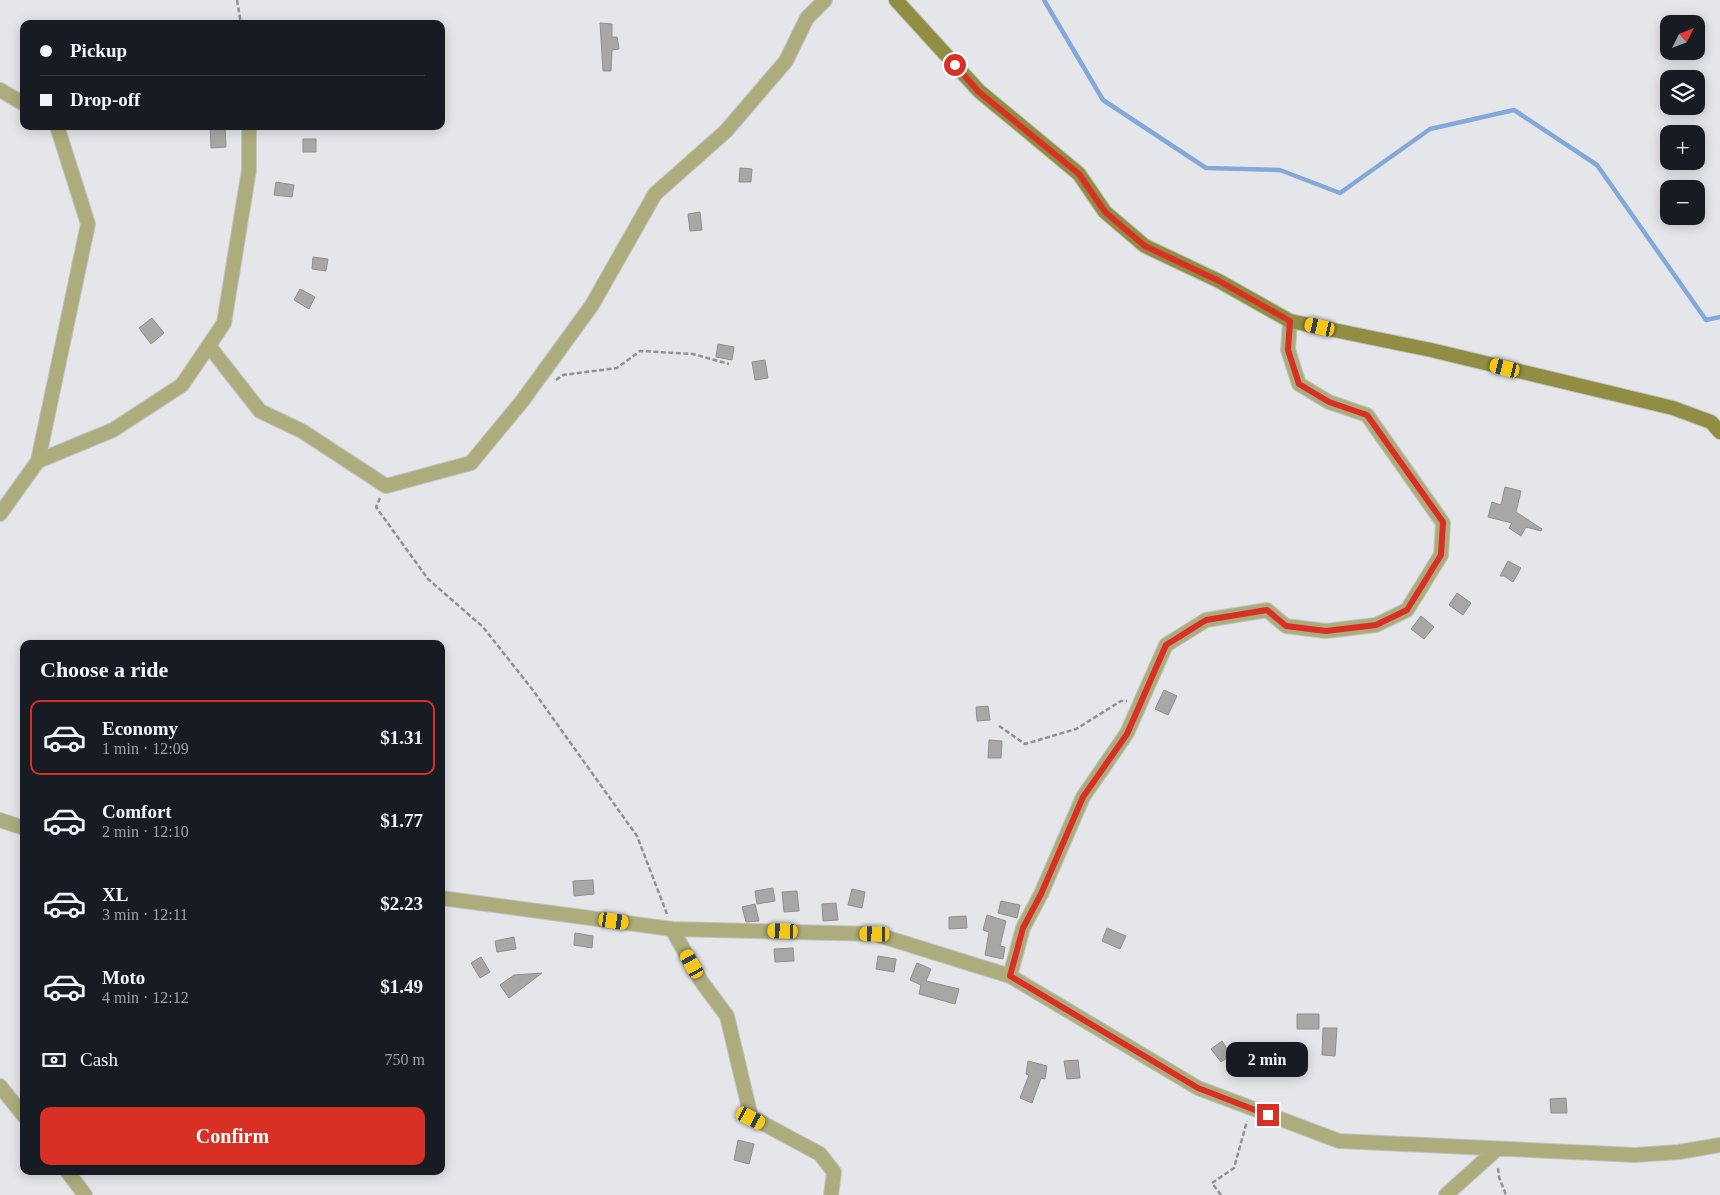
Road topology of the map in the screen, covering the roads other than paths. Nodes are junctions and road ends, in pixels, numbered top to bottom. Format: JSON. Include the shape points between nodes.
{"nodes":[{"id":1,"x":825,"y":0,"type":"edge"},
{"id":2,"x":896,"y":0,"type":"edge"},
{"id":3,"x":0,"y":90,"type":"edge"},
{"id":4,"x":20,"y":102,"type":"edge"},
{"id":5,"x":58,"y":130,"type":"edge"},
{"id":6,"x":249,"y":130,"type":"edge"},
{"id":7,"x":1290,"y":321,"type":"junction"},
{"id":8,"x":209,"y":346,"type":"junction"},
{"id":9,"x":1720,"y":432,"type":"edge"},
{"id":10,"x":38,"y":461,"type":"junction"},
{"id":11,"x":0,"y":514,"type":"edge"},
{"id":12,"x":0,"y":820,"type":"edge"},
{"id":13,"x":20,"y":827,"type":"edge"},
{"id":14,"x":445,"y":899,"type":"edge"},
{"id":15,"x":672,"y":929,"type":"junction"},
{"id":16,"x":1010,"y":976,"type":"junction"},
{"id":17,"x":0,"y":1086,"type":"edge"},
{"id":18,"x":20,"y":1111,"type":"edge"},
{"id":19,"x":1720,"y":1144,"type":"edge"},
{"id":20,"x":1497,"y":1149,"type":"junction"},
{"id":21,"x":70,"y":1175,"type":"edge"},
{"id":22,"x":85,"y":1195,"type":"edge"},
{"id":23,"x":831,"y":1195,"type":"edge"},
{"id":24,"x":1446,"y":1195,"type":"edge"}],
"edges":[{"from":1,"to":8,"type":"street","via":[[806,18],[786,61],[726,131],[655,194],[592,305],[523,400],[472,463],[386,486],[302,431],[260,410]]},
{"from":2,"to":7,"type":"main road","via":[[979,92],[1079,174],[1105,212],[1145,246],[1219,281]]},
{"from":3,"to":4,"type":"street"},
{"from":5,"to":10,"type":"street","via":[[88,224]]},
{"from":6,"to":8,"type":"street","via":[[249,170],[224,322]]},
{"from":7,"to":9,"type":"main road","via":[[1431,350],[1653,403],[1711,422]]},
{"from":7,"to":16,"type":"street","via":[[1288,350],[1299,384],[1329,402],[1367,415],[1443,522],[1441,555],[1407,610],[1376,625],[1326,631],[1286,626],[1267,610],[1206,620],[1166,645],[1127,734],[1083,797],[1023,928]]},
{"from":8,"to":10,"type":"street","via":[[182,385],[113,430]]},
{"from":10,"to":11,"type":"street"},
{"from":12,"to":13,"type":"street"},
{"from":14,"to":15,"type":"street"},
{"from":15,"to":16,"type":"street","via":[[875,934]]},
{"from":15,"to":23,"type":"street","via":[[701,981],[727,1016],[751,1118],[820,1154],[834,1172]]},
{"from":16,"to":20,"type":"street","via":[[1198,1088],[1339,1141]]},
{"from":17,"to":18,"type":"street"},
{"from":19,"to":20,"type":"street","via":[[1679,1152],[1635,1155]]},
{"from":20,"to":24,"type":"street"},
{"from":21,"to":22,"type":"street"}]}
